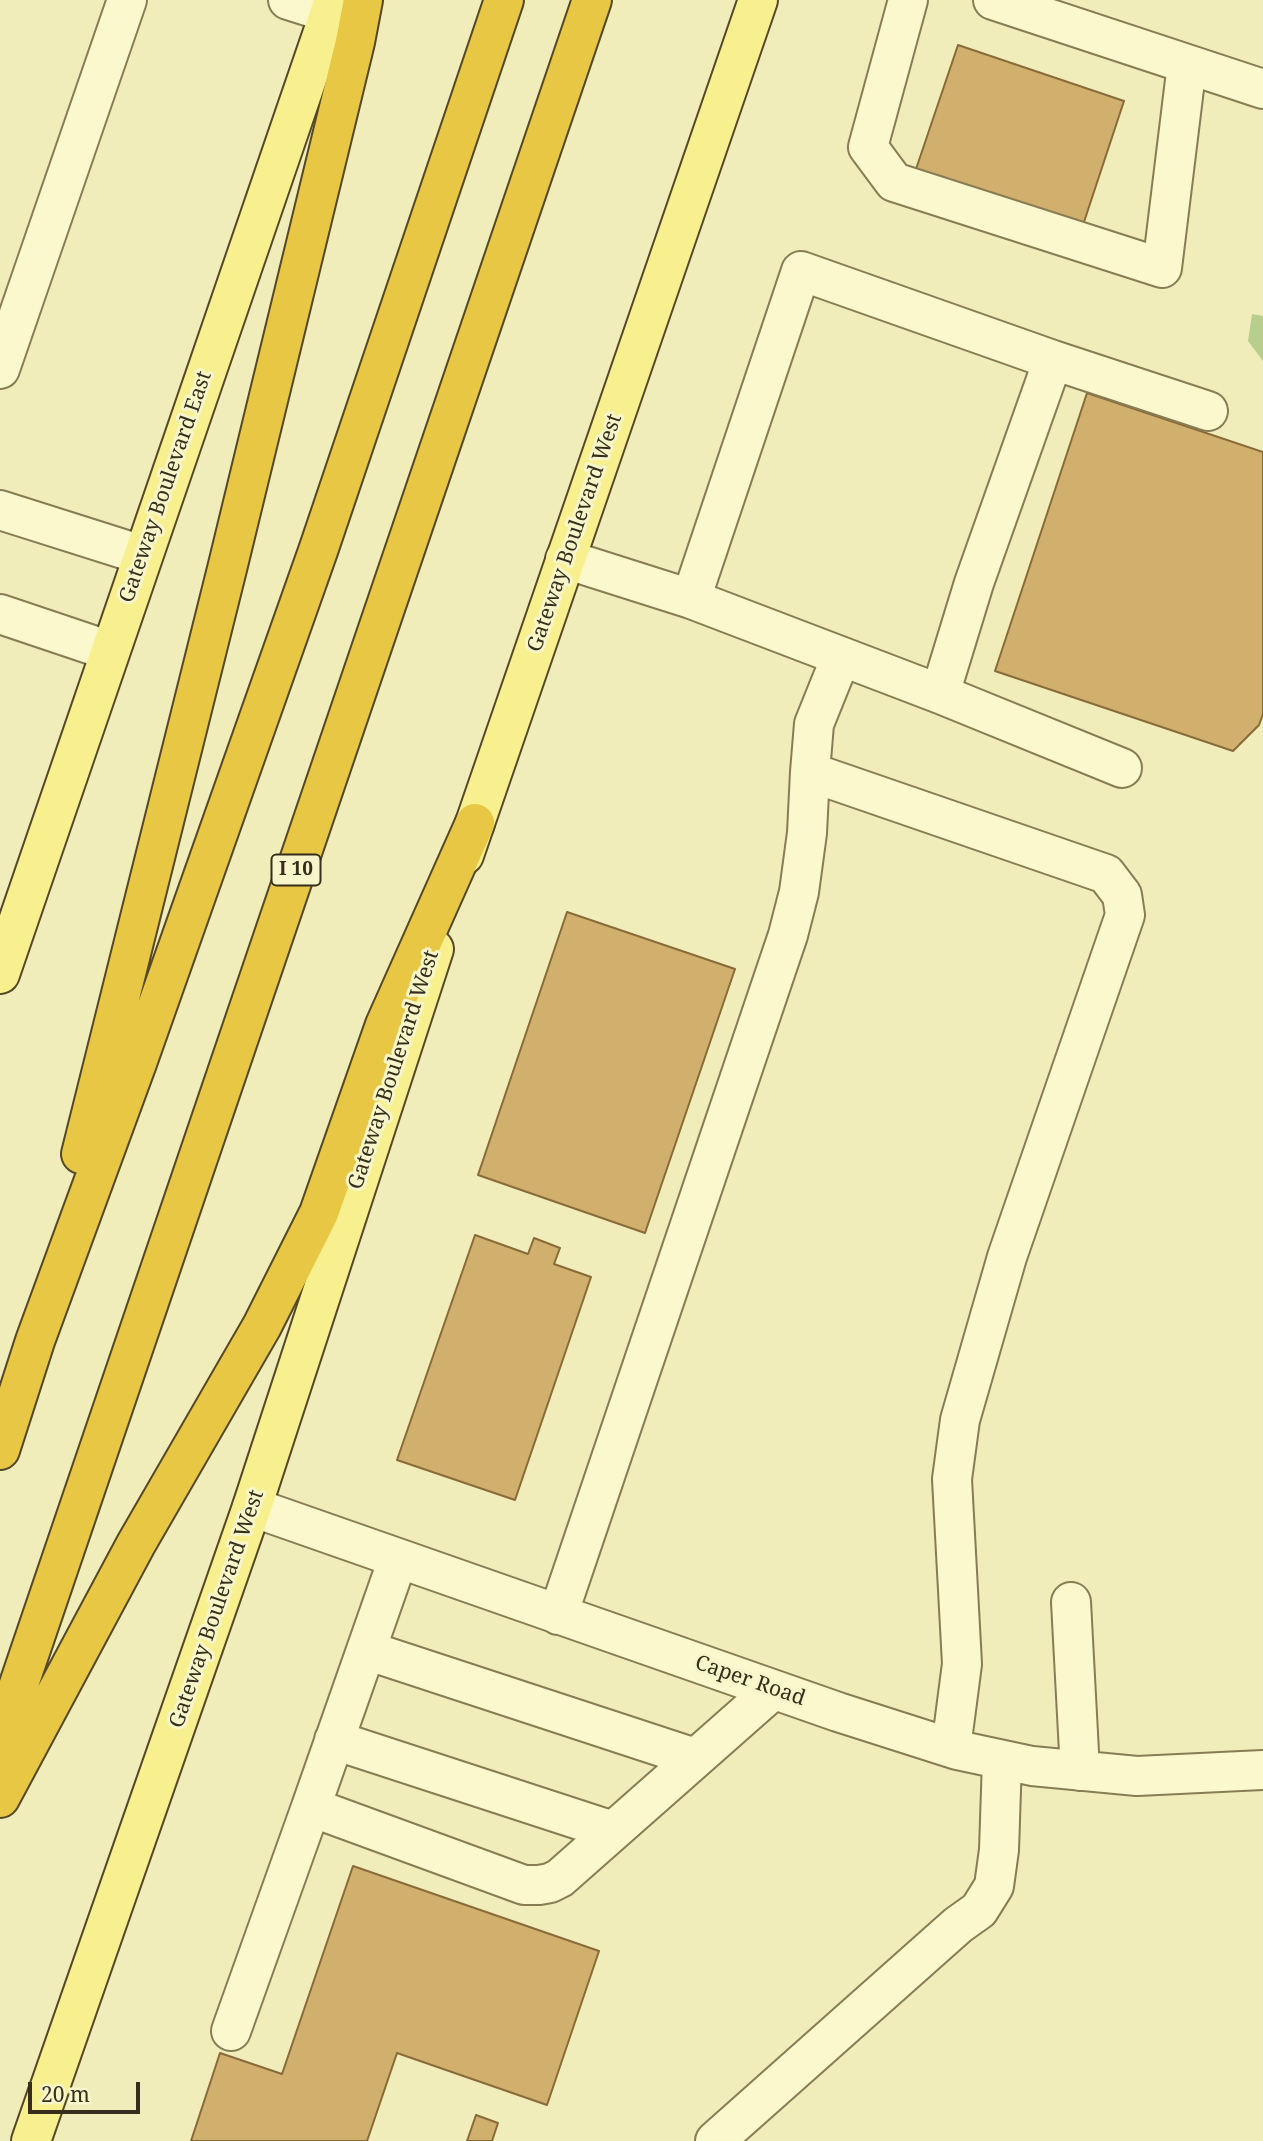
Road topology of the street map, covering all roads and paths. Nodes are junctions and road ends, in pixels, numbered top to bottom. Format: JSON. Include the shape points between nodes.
{"nodes":[{"id":1,"x":127,"y":0,"type":"edge"},
{"id":2,"x":289,"y":0,"type":"edge"},
{"id":3,"x":504,"y":0,"type":"edge"},
{"id":4,"x":592,"y":0,"type":"edge"},
{"id":5,"x":758,"y":0,"type":"edge"},
{"id":6,"x":908,"y":0,"type":"edge"},
{"id":7,"x":993,"y":0,"type":"edge"},
{"id":8,"x":342,"y":4,"type":"edge"},
{"id":9,"x":1187,"y":64,"type":"junction"},
{"id":10,"x":1263,"y":89,"type":"edge"},
{"id":11,"x":1053,"y":360,"type":"junction"},
{"id":12,"x":0,"y":369,"type":"edge"},
{"id":13,"x":1208,"y":411,"type":"dead end"},
{"id":14,"x":0,"y":510,"type":"edge"},
{"id":15,"x":142,"y":555,"type":"junction"},
{"id":16,"x":565,"y":559,"type":"junction"},
{"id":17,"x":691,"y":599,"type":"junction"},
{"id":18,"x":0,"y":614,"type":"edge"},
{"id":19,"x":110,"y":652,"type":"junction"},
{"id":20,"x":841,"y":657,"type":"junction"},
{"id":21,"x":940,"y":694,"type":"junction"},
{"id":22,"x":1122,"y":768,"type":"dead end"},
{"id":23,"x":810,"y":772,"type":"junction"},
{"id":24,"x":475,"y":823,"type":"junction"},
{"id":25,"x":9,"y":920,"type":"edge"},
{"id":26,"x":0,"y":974,"type":"edge"},
{"id":27,"x":34,"y":1340,"type":"junction"},
{"id":28,"x":0,"y":1450,"type":"edge"},
{"id":29,"x":252,"y":1507,"type":"junction"},
{"id":30,"x":398,"y":1559,"type":"junction"},
{"id":31,"x":1071,"y":1602,"type":"dead end"},
{"id":32,"x":558,"y":1615,"type":"junction"},
{"id":33,"x":366,"y":1650,"type":"junction"},
{"id":34,"x":773,"y":1690,"type":"junction"},
{"id":35,"x":0,"y":1740,"type":"edge"},
{"id":36,"x":334,"y":1740,"type":"junction"},
{"id":37,"x":951,"y":1748,"type":"junction"},
{"id":38,"x":695,"y":1759,"type":"junction"},
{"id":39,"x":1002,"y":1760,"type":"junction"},
{"id":40,"x":1263,"y":1770,"type":"edge"},
{"id":41,"x":1080,"y":1771,"type":"junction"},
{"id":42,"x":0,"y":1798,"type":"edge"},
{"id":43,"x":311,"y":1807,"type":"junction"},
{"id":44,"x":613,"y":1831,"type":"junction"},
{"id":45,"x":231,"y":2031,"type":"dead end"},
{"id":46,"x":31,"y":2141,"type":"edge"},
{"id":47,"x":715,"y":2141,"type":"edge"}],
"edges":[{"from":1,"to":12,"type":"street"},
{"from":2,"to":8,"type":"street"},
{"from":3,"to":27,"type":"highway","via":[[319,548]]},
{"from":4,"to":35,"type":"highway","number":"I 10"},
{"from":5,"to":16,"type":"main road","name":"Gateway Boulevard West"},
{"from":6,"to":9,"type":"street","via":[[868,147],[894,182],[1162,268]]},
{"from":7,"to":9,"type":"street"},
{"from":8,"to":15,"type":"main road","name":"Gateway Boulevard East"},
{"from":8,"to":27,"type":"highway","via":[[355,42]]},
{"from":9,"to":10,"type":"street"},
{"from":11,"to":13,"type":"street"},
{"from":11,"to":17,"type":"street","via":[[801,271]]},
{"from":11,"to":21,"type":"street"},
{"from":14,"to":15,"type":"street"},
{"from":15,"to":19,"type":"main road","name":"Gateway Boulevard East"},
{"from":16,"to":17,"type":"street"},
{"from":16,"to":24,"type":"main road","name":"Gateway Boulevard West"},
{"from":17,"to":20,"type":"street"},
{"from":18,"to":19,"type":"street"},
{"from":19,"to":25,"type":"main road","name":"Gateway Boulevard East"},
{"from":20,"to":21,"type":"street"},
{"from":20,"to":23,"type":"street","via":[[814,724]]},
{"from":21,"to":22,"type":"street"},
{"from":23,"to":32,"type":"street","via":[[800,892],[788,935]]},
{"from":23,"to":37,"type":"street","via":[[1106,874],[1122,895],[1125,915],[1007,1257],[960,1420],[952,1479],[962,1664]]},
{"from":24,"to":29,"type":"main road","name":"Gateway Boulevard West"},
{"from":24,"to":42,"type":"highway","via":[[385,1025],[313,1226]]},
{"from":25,"to":26,"type":"main road","name":"Gateway Boulevard East"},
{"from":27,"to":28,"type":"highway"},
{"from":29,"to":30,"type":"street","name":"Caper Road"},
{"from":29,"to":46,"type":"main road","name":"Gateway Boulevard West"},
{"from":30,"to":32,"type":"street","name":"Caper Road"},
{"from":30,"to":33,"type":"street"},
{"from":31,"to":41,"type":"street"},
{"from":32,"to":34,"type":"street","name":"Caper Road"},
{"from":33,"to":36,"type":"street"},
{"from":33,"to":38,"type":"street"},
{"from":34,"to":37,"type":"street","name":"Caper Road"},
{"from":34,"to":38,"type":"street"},
{"from":36,"to":43,"type":"street"},
{"from":36,"to":44,"type":"street"},
{"from":37,"to":39,"type":"street","name":"Caper Road"},
{"from":38,"to":44,"type":"street"},
{"from":39,"to":41,"type":"street","name":"Caper Road"},
{"from":39,"to":47,"type":"street","via":[[994,1885],[979,1910]]},
{"from":40,"to":41,"type":"street","name":"Caper Road","via":[[1137,1776]]},
{"from":43,"to":44,"type":"street","via":[[524,1885],[550,1883]]},
{"from":43,"to":45,"type":"street"}]}
